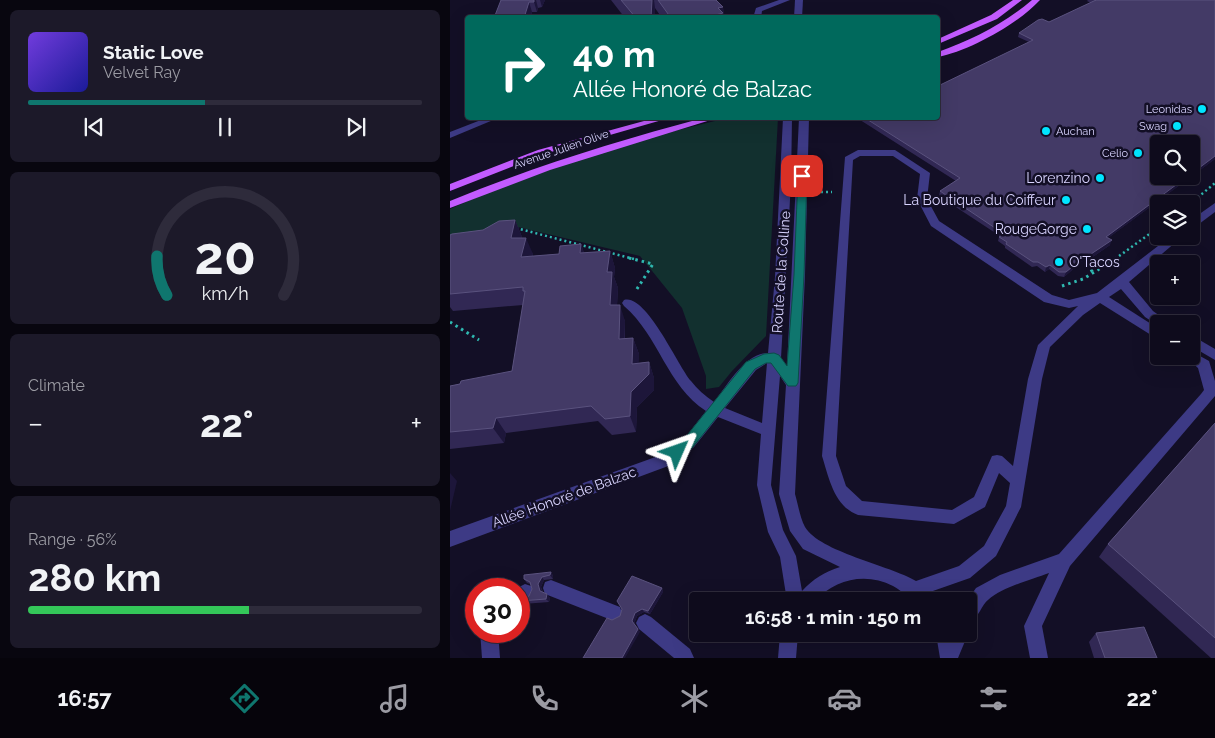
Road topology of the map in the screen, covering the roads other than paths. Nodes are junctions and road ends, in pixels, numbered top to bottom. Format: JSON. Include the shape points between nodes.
{"nodes":[{"id":1,"x":786,"y":0,"type":"edge"},
{"id":2,"x":799,"y":0,"type":"edge"},
{"id":3,"x":1018,"y":0,"type":"edge"},
{"id":4,"x":1036,"y":0,"type":"edge"},
{"id":5,"x":758,"y":15,"type":"edge"},
{"id":6,"x":798,"y":15,"type":"edge"},
{"id":7,"x":940,"y":41,"type":"edge"},
{"id":8,"x":940,"y":54,"type":"edge"},
{"id":9,"x":488,"y":120,"type":"edge"},
{"id":10,"x":657,"y":120,"type":"edge"},
{"id":11,"x":704,"y":120,"type":"edge"},
{"id":12,"x":787,"y":120,"type":"edge"},
{"id":13,"x":804,"y":120,"type":"edge"},
{"id":14,"x":450,"y":135,"type":"edge"},
{"id":15,"x":450,"y":188,"type":"edge"},
{"id":16,"x":450,"y":205,"type":"edge"},
{"id":17,"x":1215,"y":206,"type":"edge"},
{"id":18,"x":1200,"y":218,"type":"edge"},
{"id":19,"x":1167,"y":245,"type":"edge"},
{"id":20,"x":1122,"y":282,"type":"junction"},
{"id":21,"x":1100,"y":297,"type":"junction"},
{"id":22,"x":628,"y":303,"type":"road end"},
{"id":23,"x":1151,"y":315,"type":"edge"},
{"id":24,"x":1150,"y":329,"type":"edge"},
{"id":25,"x":1200,"y":350,"type":"edge"},
{"id":26,"x":774,"y":358,"type":"junction"},
{"id":27,"x":1211,"y":363,"type":"edge"},
{"id":28,"x":792,"y":383,"type":"junction"},
{"id":29,"x":716,"y":410,"type":"junction"},
{"id":30,"x":769,"y":432,"type":"junction"},
{"id":31,"x":1017,"y":480,"type":"junction"},
{"id":32,"x":450,"y":539,"type":"edge"},
{"id":33,"x":1064,"y":560,"type":"junction"},
{"id":34,"x":867,"y":571,"type":"junction"},
{"id":35,"x":551,"y":588,"type":"dead end"},
{"id":36,"x":794,"y":592,"type":"edge"},
{"id":37,"x":812,"y":592,"type":"edge"},
{"id":38,"x":918,"y":592,"type":"edge"},
{"id":39,"x":927,"y":592,"type":"edge"},
{"id":40,"x":977,"y":601,"type":"edge"},
{"id":41,"x":614,"y":613,"type":"dead end"},
{"id":42,"x":645,"y":623,"type":"dead end"},
{"id":43,"x":789,"y":642,"type":"edge"},
{"id":44,"x":946,"y":642,"type":"edge"},
{"id":45,"x":955,"y":642,"type":"edge"},
{"id":46,"x":489,"y":643,"type":"edge"},
{"id":47,"x":949,"y":656,"type":"edge"},
{"id":48,"x":491,"y":658,"type":"edge"},
{"id":49,"x":684,"y":658,"type":"edge"},
{"id":50,"x":788,"y":658,"type":"edge"},
{"id":51,"x":1039,"y":658,"type":"edge"}],
"edges":[{"from":1,"to":5,"type":"street","via":[[759,10]]},
{"from":2,"to":6,"type":"street"},
{"from":3,"to":7,"type":"main road","via":[[994,17]]},
{"from":4,"to":8,"type":"main road","via":[[1021,15],[994,31]]},
{"from":9,"to":14,"type":"street"},
{"from":10,"to":15,"type":"main road","name":"Avenue Julien Olive","via":[[542,152]]},
{"from":11,"to":16,"type":"main road","name":"Avenue Julien Olive","via":[[569,159],[505,181]]},
{"from":12,"to":26,"type":"street","name":"Route de la Colline","via":[[782,258]]},
{"from":13,"to":28,"type":"street","name":"Route de la Colline"},
{"from":17,"to":18,"type":"street"},
{"from":19,"to":20,"type":"street"},
{"from":20,"to":21,"type":"street"},
{"from":20,"to":23,"type":"street"},
{"from":21,"to":24,"type":"street"},
{"from":21,"to":31,"type":"street","via":[[1044,345]]},
{"from":21,"to":31,"type":"street","via":[[1069,304],[1048,300],[974,251],[935,223],[922,199],[925,173],[895,153],[858,153],[848,159],[829,456],[840,490],[858,508],[954,517],[980,502],[997,461]]},
{"from":22,"to":29,"type":"street","via":[[639,311],[696,396]]},
{"from":25,"to":27,"type":"street"},
{"from":26,"to":28,"type":"street"},
{"from":26,"to":29,"type":"street","name":"Allée Honoré de Balzac","via":[[764,358],[751,366]]},
{"from":26,"to":30,"type":"street","name":"Route de la Colline"},
{"from":27,"to":33,"type":"street","via":[[1211,392]]},
{"from":28,"to":34,"type":"street","name":"Route de la Colline","via":[[786,494],[798,531],[809,544]]},
{"from":29,"to":30,"type":"street"},
{"from":29,"to":32,"type":"street","name":"Allée Honoré de Balzac","via":[[689,443],[666,460]]},
{"from":30,"to":36,"type":"street","name":"Route de la Colline","via":[[764,485],[776,532],[788,556]]},
{"from":31,"to":39,"type":"street","via":[[1013,506],[990,551],[964,572]]},
{"from":33,"to":40,"type":"street","via":[[1006,581],[982,594]]},
{"from":33,"to":51,"type":"street","via":[[1033,626]]},
{"from":34,"to":37,"type":"street","via":[[846,573],[826,581]]},
{"from":34,"to":38,"type":"street","via":[[901,579]]},
{"from":35,"to":41,"type":"street"},
{"from":42,"to":49,"type":"street"},
{"from":43,"to":50,"type":"street"},
{"from":44,"to":47,"type":"street"},
{"from":45,"to":47,"type":"street"},
{"from":46,"to":48,"type":"street"}]}
